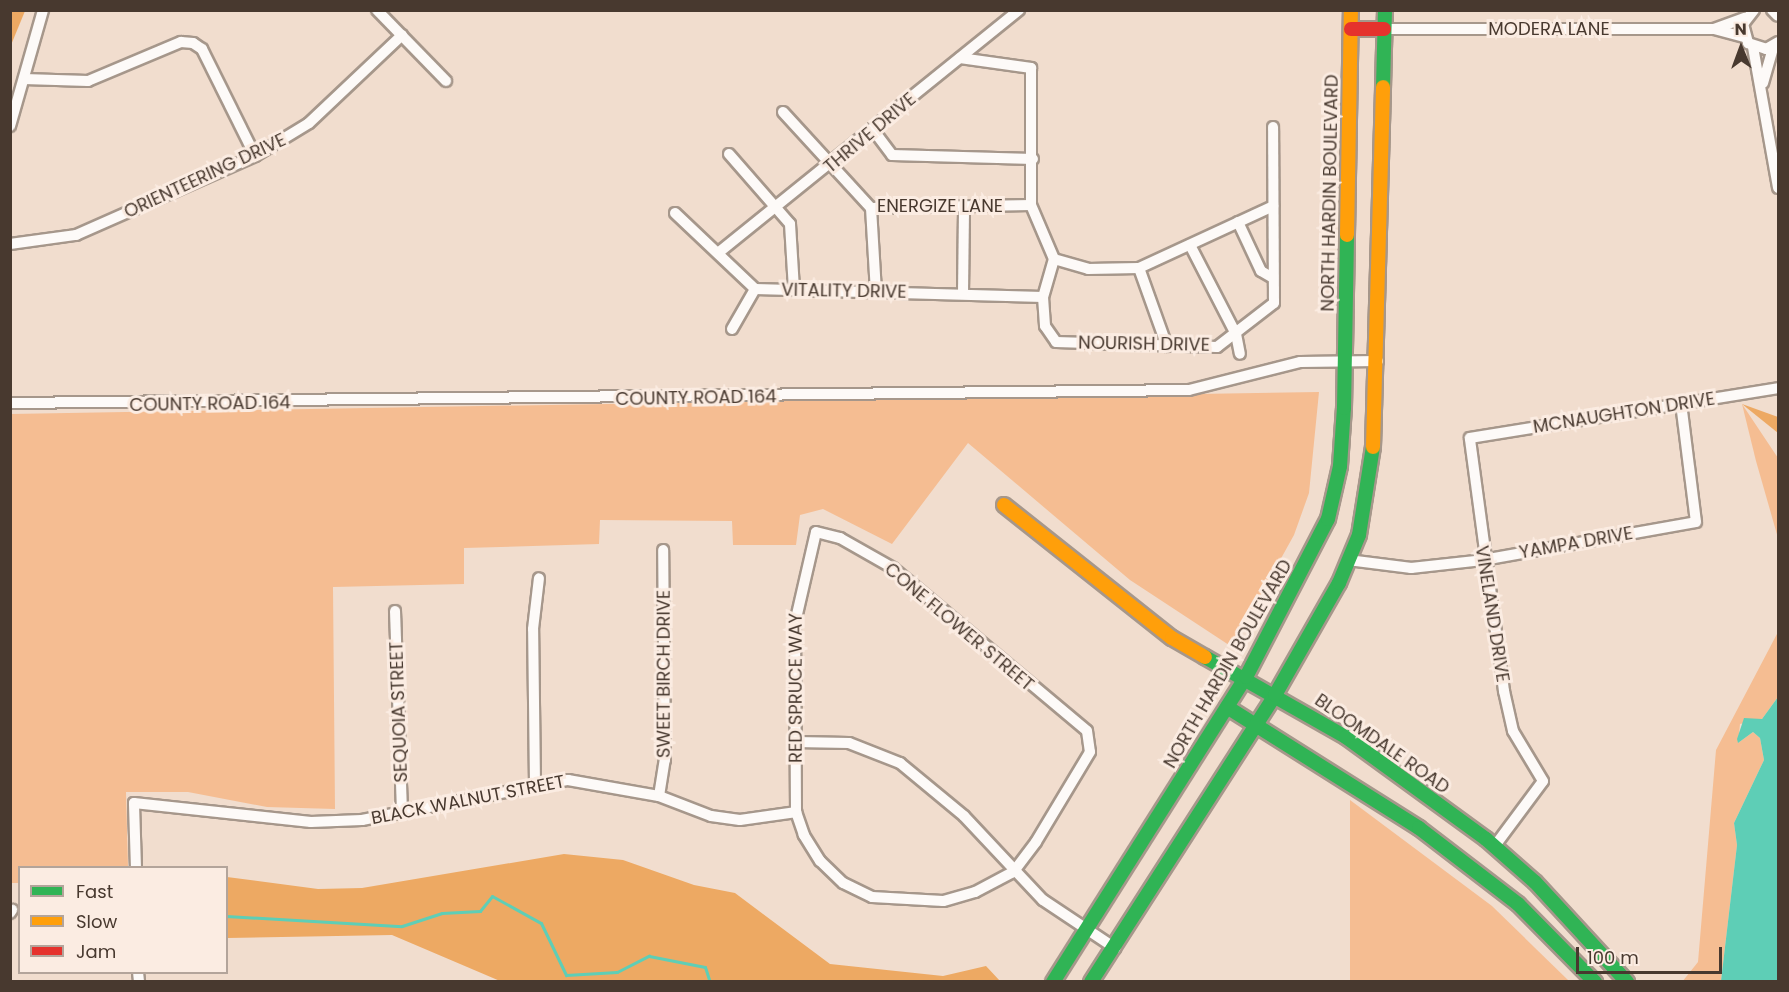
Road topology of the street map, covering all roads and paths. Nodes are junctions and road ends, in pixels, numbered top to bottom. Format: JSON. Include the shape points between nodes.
{"nodes":[{"id":1,"x":43,"y":10,"type":"edge"},
{"id":2,"x":377,"y":10,"type":"edge"},
{"id":3,"x":1019,"y":10,"type":"edge"},
{"id":4,"x":1351,"y":10,"type":"edge"},
{"id":5,"x":1385,"y":10,"type":"edge"},
{"id":6,"x":1772,"y":10,"type":"edge"},
{"id":7,"x":1750,"y":14,"type":"edge"},
{"id":8,"x":1779,"y":16,"type":"edge"},
{"id":9,"x":1351,"y":29,"type":"junction"},
{"id":10,"x":1384,"y":29,"type":"junction"},
{"id":11,"x":1714,"y":29,"type":"junction"},
{"id":12,"x":402,"y":35,"type":"junction"},
{"id":13,"x":1744,"y":37,"type":"junction"},
{"id":14,"x":1777,"y":44,"type":"edge"},
{"id":15,"x":1753,"y":47,"type":"junction"},
{"id":16,"x":960,"y":58,"type":"junction"},
{"id":17,"x":24,"y":80,"type":"junction"},
{"id":18,"x":446,"y":81,"type":"dead end"},
{"id":19,"x":1763,"y":84,"type":"junction"},
{"id":20,"x":783,"y":112,"type":"dead end"},
{"id":21,"x":10,"y":126,"type":"edge"},
{"id":22,"x":1273,"y":127,"type":"dead end"},
{"id":23,"x":874,"y":131,"type":"junction"},
{"id":24,"x":729,"y":154,"type":"dead end"},
{"id":25,"x":255,"y":156,"type":"junction"},
{"id":26,"x":1032,"y":159,"type":"junction"},
{"id":27,"x":830,"y":167,"type":"junction"},
{"id":28,"x":1779,"y":188,"type":"edge"},
{"id":29,"x":1031,"y":205,"type":"junction"},
{"id":30,"x":1273,"y":206,"type":"junction"},
{"id":31,"x":777,"y":207,"type":"junction"},
{"id":32,"x":871,"y":208,"type":"junction"},
{"id":33,"x":964,"y":208,"type":"junction"},
{"id":34,"x":675,"y":213,"type":"dead end"},
{"id":35,"x":1238,"y":222,"type":"junction"},
{"id":36,"x":10,"y":244,"type":"edge"},
{"id":37,"x":1190,"y":245,"type":"junction"},
{"id":38,"x":718,"y":253,"type":"junction"},
{"id":39,"x":1054,"y":259,"type":"junction"},
{"id":40,"x":1139,"y":268,"type":"junction"},
{"id":41,"x":1274,"y":278,"type":"junction"},
{"id":42,"x":755,"y":289,"type":"junction"},
{"id":43,"x":794,"y":290,"type":"junction"},
{"id":44,"x":876,"y":292,"type":"junction"},
{"id":45,"x":963,"y":293,"type":"junction"},
{"id":46,"x":1043,"y":297,"type":"junction"},
{"id":47,"x":732,"y":329,"type":"dead end"},
{"id":48,"x":1236,"y":334,"type":"junction"},
{"id":49,"x":1167,"y":346,"type":"junction"},
{"id":50,"x":1240,"y":354,"type":"dead end"},
{"id":51,"x":1346,"y":360,"type":"junction"},
{"id":52,"x":1378,"y":361,"type":"junction"},
{"id":53,"x":1779,"y":388,"type":"edge"},
{"id":54,"x":10,"y":403,"type":"edge"},
{"id":55,"x":1681,"y":403,"type":"junction"},
{"id":56,"x":1470,"y":438,"type":"joint"},
{"id":57,"x":1004,"y":505,"type":"dead end"},
{"id":58,"x":816,"y":532,"type":"joint"},
{"id":59,"x":663,"y":550,"type":"dead end"},
{"id":60,"x":1348,"y":560,"type":"junction"},
{"id":61,"x":1483,"y":560,"type":"junction"},
{"id":62,"x":539,"y":578,"type":"dead end"},
{"id":63,"x":395,"y":611,"type":"dead end"},
{"id":64,"x":1246,"y":677,"type":"junction"},
{"id":65,"x":1275,"y":695,"type":"junction"},
{"id":66,"x":1227,"y":707,"type":"junction"},
{"id":67,"x":1257,"y":724,"type":"junction"},
{"id":68,"x":796,"y":742,"type":"junction"},
{"id":69,"x":536,"y":783,"type":"junction"},
{"id":70,"x":659,"y":796,"type":"junction"},
{"id":71,"x":796,"y":812,"type":"junction"},
{"id":72,"x":402,"y":814,"type":"junction"},
{"id":73,"x":1494,"y":847,"type":"junction"},
{"id":74,"x":136,"y":866,"type":"edge"},
{"id":75,"x":1013,"y":872,"type":"junction"},
{"id":76,"x":1088,"y":930,"type":"junction"},
{"id":77,"x":1115,"y":948,"type":"junction"},
{"id":78,"x":1053,"y":981,"type":"edge"},
{"id":79,"x":1091,"y":981,"type":"edge"},
{"id":80,"x":1595,"y":981,"type":"edge"},
{"id":81,"x":1627,"y":981,"type":"edge"}],
"edges":[{"from":1,"to":17,"type":"street"},
{"from":2,"to":12,"type":"street"},
{"from":3,"to":16,"type":"street","name":"THRIVE DRIVE"},
{"from":4,"to":9,"type":"street","name":"NORTH HARDIN BOULEVARD"},
{"from":5,"to":10,"type":"street"},
{"from":6,"to":8,"type":"street"},
{"from":7,"to":11,"type":"street","name":"MODERA LANE"},
{"from":7,"to":13,"type":"street"},
{"from":9,"to":10,"type":"street"},
{"from":9,"to":51,"type":"street","name":"NORTH HARDIN BOULEVARD"},
{"from":10,"to":11,"type":"street","name":"MODERA LANE"},
{"from":10,"to":52,"type":"street"},
{"from":11,"to":13,"type":"street","name":"MODERA LANE"},
{"from":12,"to":18,"type":"street"},
{"from":12,"to":25,"type":"street","name":"ORIENTEERING DRIVE","via":[[309,123]]},
{"from":13,"to":15,"type":"street"},
{"from":14,"to":15,"type":"street"},
{"from":14,"to":19,"type":"street"},
{"from":15,"to":19,"type":"street"},
{"from":16,"to":23,"type":"street","name":"THRIVE DRIVE"},
{"from":16,"to":26,"type":"street","via":[[1031,68]]},
{"from":17,"to":21,"type":"street"},
{"from":17,"to":25,"type":"street","via":[[87,81],[181,42],[193,43],[202,49]]},
{"from":19,"to":28,"type":"street"},
{"from":20,"to":27,"type":"street","name":"ENERGIZE LANE"},
{"from":22,"to":30,"type":"street","name":"NOURISH DRIVE"},
{"from":23,"to":26,"type":"street","via":[[892,155]]},
{"from":23,"to":27,"type":"street","name":"THRIVE DRIVE"},
{"from":24,"to":31,"type":"street"},
{"from":25,"to":36,"type":"street","name":"ORIENTEERING DRIVE","via":[[76,235]]},
{"from":26,"to":29,"type":"street"},
{"from":27,"to":31,"type":"street","name":"THRIVE DRIVE"},
{"from":27,"to":32,"type":"street","name":"ENERGIZE LANE"},
{"from":29,"to":33,"type":"street","name":"ENERGIZE LANE"},
{"from":29,"to":39,"type":"street"},
{"from":30,"to":35,"type":"street"},
{"from":30,"to":41,"type":"street","name":"NOURISH DRIVE"},
{"from":31,"to":38,"type":"street","name":"THRIVE DRIVE"},
{"from":31,"to":43,"type":"street","via":[[790,224]]},
{"from":32,"to":33,"type":"street","name":"ENERGIZE LANE"},
{"from":32,"to":44,"type":"street"},
{"from":33,"to":45,"type":"street"},
{"from":34,"to":38,"type":"street","name":"VITALITY DRIVE"},
{"from":35,"to":37,"type":"street"},
{"from":35,"to":41,"type":"street","via":[[1261,271]]},
{"from":37,"to":40,"type":"street"},
{"from":37,"to":48,"type":"street"},
{"from":38,"to":42,"type":"street","name":"VITALITY DRIVE"},
{"from":39,"to":40,"type":"street","via":[[1088,269]]},
{"from":39,"to":46,"type":"street","name":"NOURISH DRIVE"},
{"from":40,"to":49,"type":"street"},
{"from":41,"to":48,"type":"street","name":"NOURISH DRIVE","via":[[1274,303]]},
{"from":42,"to":43,"type":"street","name":"VITALITY DRIVE"},
{"from":42,"to":47,"type":"street"},
{"from":43,"to":44,"type":"street","name":"VITALITY DRIVE"},
{"from":44,"to":45,"type":"street","name":"VITALITY DRIVE"},
{"from":45,"to":46,"type":"street","name":"VITALITY DRIVE"},
{"from":46,"to":49,"type":"street","name":"NOURISH DRIVE","via":[[1045,326],[1056,342]]},
{"from":48,"to":49,"type":"street","name":"NOURISH DRIVE","via":[[1217,347]]},
{"from":48,"to":50,"type":"street"},
{"from":51,"to":52,"type":"street","name":"COUNTY ROAD 164"},
{"from":51,"to":54,"type":"street","name":"COUNTY ROAD 164","via":[[1300,362],[1189,390]]},
{"from":51,"to":64,"type":"street","name":"NORTH HARDIN BOULEVARD","via":[[1340,466],[1328,519]]},
{"from":52,"to":60,"type":"street","via":[[1370,484]]},
{"from":53,"to":55,"type":"street","name":"MCNAUGHTON DRIVE"},
{"from":55,"to":56,"type":"street","name":"MCNAUGHTON DRIVE"},
{"from":55,"to":61,"type":"street","name":"YAMPA DRIVE","via":[[1696,522]]},
{"from":56,"to":61,"type":"street","name":"VINELAND DRIVE"},
{"from":57,"to":64,"type":"street","name":"BLOOMDALE ROAD","via":[[1172,638]]},
{"from":58,"to":68,"type":"street","name":"RED SPRUCE WAY","via":[[795,623]]},
{"from":58,"to":75,"type":"street","name":"CONE FLOWER STREET","via":[[840,538],[893,568],[1087,731],[1091,742],[1078,772]]},
{"from":59,"to":70,"type":"street","name":"SWEET BIRCH DRIVE","via":[[665,760]]},
{"from":60,"to":61,"type":"street","name":"YAMPA DRIVE","via":[[1411,568]]},
{"from":60,"to":65,"type":"street"},
{"from":61,"to":73,"type":"street","name":"VINELAND DRIVE","via":[[1513,731],[1543,781]]},
{"from":62,"to":69,"type":"street","via":[[533,629]]},
{"from":63,"to":72,"type":"street","name":"SEQUOIA STREET"},
{"from":64,"to":65,"type":"street","name":"BLOOMDALE ROAD"},
{"from":64,"to":66,"type":"street","name":"NORTH HARDIN BOULEVARD"},
{"from":65,"to":67,"type":"street"},
{"from":65,"to":73,"type":"street","name":"BLOOMDALE ROAD","via":[[1346,737]]},
{"from":66,"to":67,"type":"street"},
{"from":66,"to":76,"type":"street","name":"NORTH HARDIN BOULEVARD"},
{"from":67,"to":77,"type":"street"},
{"from":67,"to":80,"type":"street","via":[[1419,828],[1518,904]]},
{"from":68,"to":71,"type":"street","name":"RED SPRUCE WAY"},
{"from":68,"to":75,"type":"street","via":[[849,743],[900,763],[964,816]]},
{"from":69,"to":70,"type":"street","name":"BLACK WALNUT STREET","via":[[603,783]]},
{"from":69,"to":72,"type":"street","name":"BLACK WALNUT STREET"},
{"from":70,"to":71,"type":"street","name":"BLACK WALNUT STREET","via":[[731,818]]},
{"from":71,"to":75,"type":"street","via":[[820,861],[843,883],[872,897],[943,901],[975,892]]},
{"from":72,"to":74,"type":"street","name":"BLACK WALNUT STREET","via":[[311,822],[134,803]]},
{"from":73,"to":81,"type":"street","name":"BLOOMDALE ROAD","via":[[1536,882]]},
{"from":75,"to":76,"type":"street"},
{"from":76,"to":77,"type":"street"},
{"from":76,"to":78,"type":"street","name":"NORTH HARDIN BOULEVARD"},
{"from":77,"to":79,"type":"street"}]}
